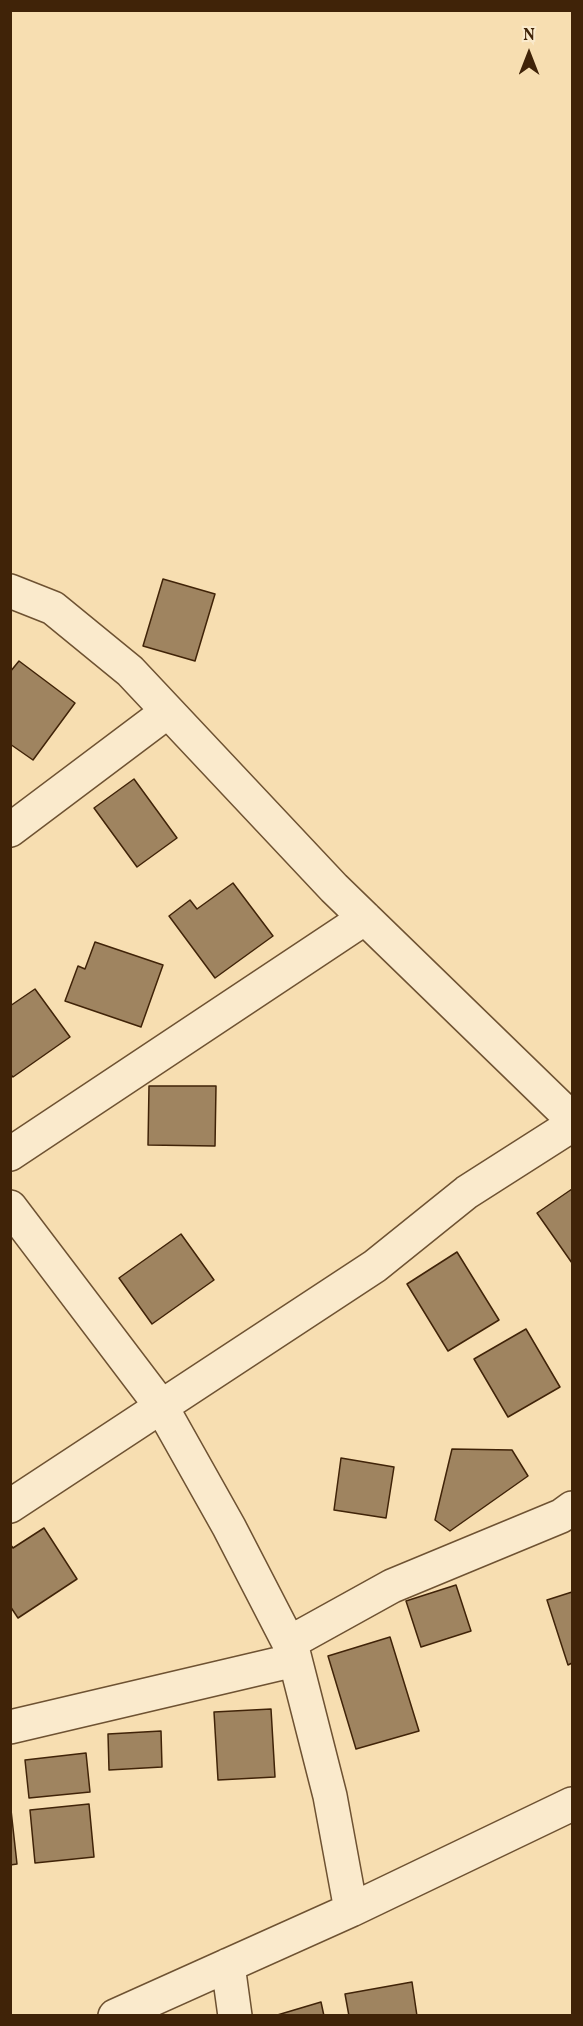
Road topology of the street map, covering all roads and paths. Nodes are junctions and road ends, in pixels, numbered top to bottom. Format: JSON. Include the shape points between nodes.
{"nodes":[{"id":1,"x":10,"y":591,"type":"edge"},
{"id":2,"x":168,"y":712,"type":"junction"},
{"id":3,"x":10,"y":830,"type":"edge"},
{"id":4,"x":365,"y":918,"type":"junction"},
{"id":5,"x":573,"y":1119,"type":"edge"},
{"id":6,"x":573,"y":1125,"type":"edge"},
{"id":7,"x":10,"y":1154,"type":"edge"},
{"id":8,"x":10,"y":1207,"type":"edge"},
{"id":9,"x":160,"y":1406,"type":"junction"},
{"id":10,"x":10,"y":1506,"type":"edge"},
{"id":11,"x":573,"y":1508,"type":"edge"},
{"id":12,"x":292,"y":1651,"type":"junction"},
{"id":13,"x":10,"y":1727,"type":"edge"},
{"id":14,"x":573,"y":1804,"type":"edge"},
{"id":15,"x":351,"y":1910,"type":"junction"},
{"id":16,"x":228,"y":1965,"type":"junction"},
{"id":17,"x":115,"y":2016,"type":"edge"},
{"id":18,"x":235,"y":2016,"type":"edge"}],
"edges":[{"from":1,"to":2,"type":"street","via":[[53,608],[130,671]]},
{"from":2,"to":3,"type":"street"},
{"from":2,"to":4,"type":"street"},
{"from":4,"to":5,"type":"street"},
{"from":4,"to":7,"type":"street"},
{"from":6,"to":9,"type":"street","via":[[467,1192],[375,1266]]},
{"from":8,"to":9,"type":"street"},
{"from":9,"to":10,"type":"street"},
{"from":9,"to":12,"type":"street","via":[[229,1527]]},
{"from":11,"to":12,"type":"street","via":[[392,1586]]},
{"from":12,"to":13,"type":"street"},
{"from":12,"to":15,"type":"street","via":[[330,1796]]},
{"from":14,"to":15,"type":"street"},
{"from":15,"to":16,"type":"street"},
{"from":16,"to":17,"type":"street"},
{"from":16,"to":18,"type":"street"}]}
